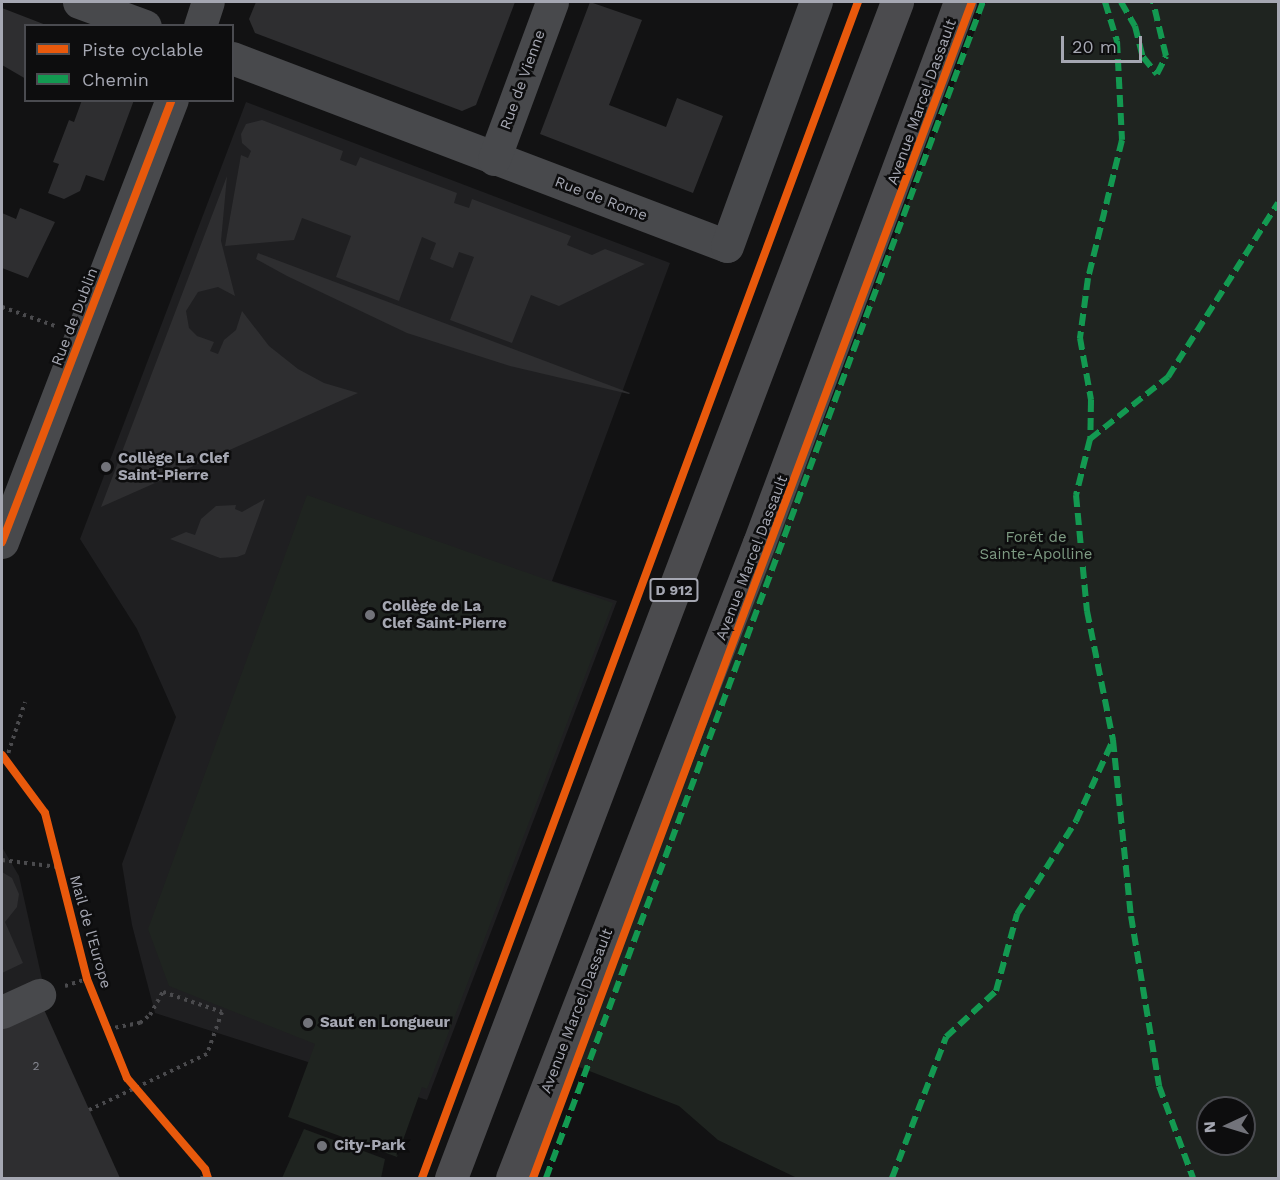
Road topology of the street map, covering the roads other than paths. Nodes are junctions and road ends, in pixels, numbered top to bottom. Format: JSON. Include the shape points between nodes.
{"nodes":[{"id":1,"x":79,"y":2,"type":"edge"},
{"id":2,"x":208,"y":2,"type":"edge"},
{"id":3,"x":552,"y":2,"type":"edge"},
{"id":4,"x":816,"y":2,"type":"edge"},
{"id":5,"x":897,"y":2,"type":"edge"},
{"id":6,"x":960,"y":2,"type":"edge"},
{"id":7,"x":140,"y":24,"type":"edge"},
{"id":8,"x":201,"y":24,"type":"edge"},
{"id":9,"x":234,"y":59,"type":"edge"},
{"id":10,"x":171,"y":102,"type":"edge"},
{"id":11,"x":494,"y":159,"type":"junction"},
{"id":12,"x":2,"y":542,"type":"edge"},
{"id":13,"x":39,"y":995,"type":"dead end"},
{"id":14,"x":2,"y":1012,"type":"edge"},
{"id":15,"x":451,"y":1179,"type":"edge"},
{"id":16,"x":512,"y":1179,"type":"edge"}],
"edges":[{"from":1,"to":7,"type":"street"},
{"from":2,"to":8,"type":"street"},
{"from":3,"to":11,"type":"street","name":"Rue de Vienne"},
{"from":4,"to":11,"type":"street","name":"Rue de Rome","via":[[727,246]]},
{"from":5,"to":15,"type":"main road","number":"D 912"},
{"from":6,"to":16,"type":"main road","name":"Avenue Marcel Dassault","via":[[759,543]]},
{"from":9,"to":11,"type":"street","name":"Rue de Rome"},
{"from":10,"to":12,"type":"street","name":"Rue de Dublin"},
{"from":13,"to":14,"type":"street"}]}
